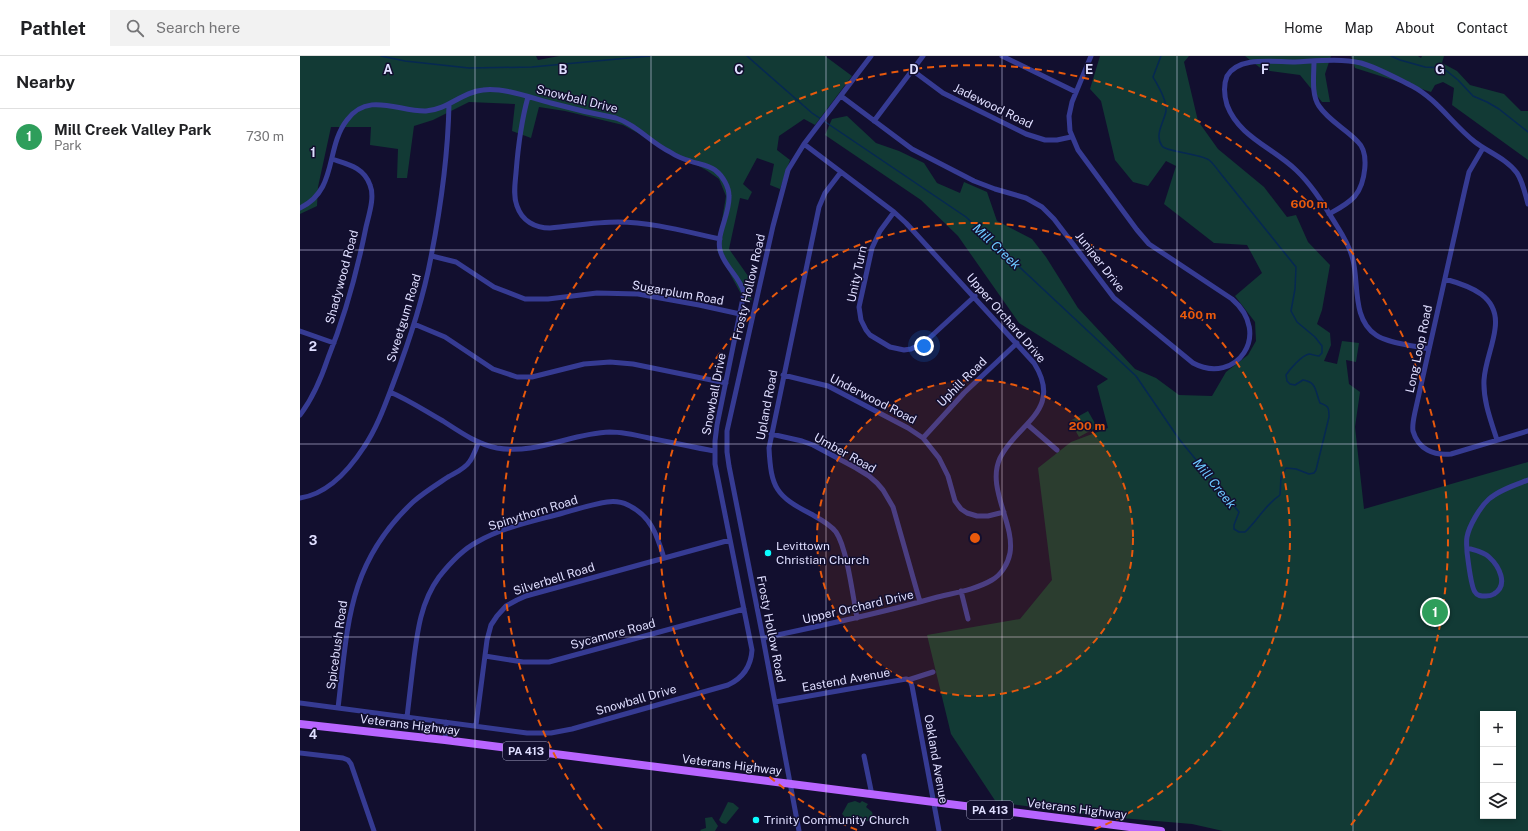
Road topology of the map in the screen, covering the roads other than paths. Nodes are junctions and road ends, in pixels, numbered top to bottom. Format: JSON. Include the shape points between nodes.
{"nodes":[{"id":1,"x":871,"y":56,"type":"edge"},
{"id":2,"x":923,"y":56,"type":"edge"},
{"id":3,"x":1002,"y":56,"type":"edge"},
{"id":4,"x":1091,"y":56,"type":"edge"},
{"id":5,"x":1314,"y":61,"type":"junction"},
{"id":6,"x":912,"y":70,"type":"junction"},
{"id":7,"x":1076,"y":92,"type":"junction"},
{"id":8,"x":841,"y":96,"type":"junction"},
{"id":9,"x":528,"y":97,"type":"junction"},
{"id":10,"x":449,"y":104,"type":"junction"},
{"id":11,"x":874,"y":121,"type":"junction"},
{"id":12,"x":1071,"y":137,"type":"junction"},
{"id":13,"x":804,"y":144,"type":"junction"},
{"id":14,"x":1484,"y":148,"type":"junction"},
{"id":15,"x":332,"y":159,"type":"junction"},
{"id":16,"x":841,"y":172,"type":"junction"},
{"id":17,"x":1528,"y":204,"type":"edge"},
{"id":18,"x":300,"y":208,"type":"edge"},
{"id":19,"x":894,"y":212,"type":"junction"},
{"id":20,"x":1329,"y":214,"type":"junction"},
{"id":21,"x":720,"y":239,"type":"junction"},
{"id":22,"x":432,"y":256,"type":"junction"},
{"id":23,"x":1445,"y":279,"type":"junction"},
{"id":24,"x":974,"y":296,"type":"junction"},
{"id":25,"x":740,"y":314,"type":"junction"},
{"id":26,"x":414,"y":324,"type":"junction"},
{"id":27,"x":300,"y":331,"type":"edge"},
{"id":28,"x":334,"y":343,"type":"junction"},
{"id":29,"x":1017,"y":343,"type":"junction"},
{"id":30,"x":1429,"y":349,"type":"junction"},
{"id":31,"x":784,"y":375,"type":"junction"},
{"id":32,"x":726,"y":383,"type":"junction"},
{"id":33,"x":390,"y":392,"type":"junction"},
{"id":34,"x":300,"y":416,"type":"edge"},
{"id":35,"x":1028,"y":425,"type":"junction"},
{"id":36,"x":1528,"y":431,"type":"edge"},
{"id":37,"x":771,"y":434,"type":"junction"},
{"id":38,"x":923,"y":438,"type":"junction"},
{"id":39,"x":1497,"y":440,"type":"junction"},
{"id":40,"x":479,"y":442,"type":"junction"},
{"id":41,"x":1057,"y":450,"type":"dead end"},
{"id":42,"x":714,"y":451,"type":"junction"},
{"id":43,"x":1528,"y":480,"type":"edge"},
{"id":44,"x":300,"y":498,"type":"edge"},
{"id":45,"x":1004,"y":512,"type":"junction"},
{"id":46,"x":730,"y":540,"type":"junction"},
{"id":47,"x":1467,"y":548,"type":"junction"},
{"id":48,"x":664,"y":558,"type":"junction"},
{"id":49,"x":961,"y":591,"type":"junction"},
{"id":50,"x":920,"y":602,"type":"junction"},
{"id":51,"x":744,"y":608,"type":"junction"},
{"id":52,"x":857,"y":618,"type":"junction"},
{"id":53,"x":968,"y":619,"type":"dead end"},
{"id":54,"x":763,"y":638,"type":"junction"},
{"id":55,"x":485,"y":656,"type":"junction"},
{"id":56,"x":933,"y":672,"type":"dead end"},
{"id":57,"x":908,"y":680,"type":"junction"},
{"id":58,"x":913,"y":690,"type":"joint"},
{"id":59,"x":775,"y":702,"type":"junction"},
{"id":60,"x":300,"y":703,"type":"edge"},
{"id":61,"x":338,"y":708,"type":"junction"},
{"id":62,"x":407,"y":717,"type":"junction"},
{"id":63,"x":446,"y":722,"type":"junction"},
{"id":64,"x":300,"y":724,"type":"edge"},
{"id":65,"x":476,"y":725,"type":"junction"},
{"id":66,"x":445,"y":740,"type":"junction"},
{"id":67,"x":300,"y":753,"type":"edge"},
{"id":68,"x":864,"y":756,"type":"dead end"},
{"id":69,"x":790,"y":784,"type":"junction"},
{"id":70,"x":872,"y":795,"type":"junction"},
{"id":71,"x":934,"y":803,"type":"junction"},
{"id":72,"x":374,"y":831,"type":"edge"},
{"id":73,"x":799,"y":831,"type":"edge"},
{"id":74,"x":939,"y":831,"type":"edge"},
{"id":75,"x":1161,"y":831,"type":"edge"}],
"edges":[{"from":1,"to":8,"type":"street","name":"Frosty Hollow Road"},
{"from":2,"to":6,"type":"street"},
{"from":3,"to":7,"type":"street"},
{"from":4,"to":7,"type":"street","name":"Juniper Drive"},
{"from":5,"to":14,"type":"street","via":[[1361,64],[1413,86]]},
{"from":5,"to":20,"type":"street","via":[[1315,95],[1319,106],[1358,141],[1365,156],[1363,177],[1357,192],[1351,200]]},
{"from":5,"to":20,"type":"street","via":[[1253,59],[1243,62],[1229,73],[1224,92],[1237,124],[1244,132],[1296,170]]},
{"from":6,"to":11,"type":"street"},
{"from":6,"to":12,"type":"street","name":"Jadewood Road","via":[[947,95],[1026,134],[1045,140]]},
{"from":7,"to":12,"type":"street","name":"Juniper Drive","via":[[1069,116]]},
{"from":8,"to":11,"type":"street","name":"Juniper Drive"},
{"from":8,"to":13,"type":"street","name":"Frosty Hollow Road"},
{"from":9,"to":10,"type":"street","name":"Snowball Drive","via":[[484,90],[469,93]]},
{"from":9,"to":21,"type":"street","name":"Snowball Drive","via":[[625,121],[669,152],[716,171],[726,183],[729,196]]},
{"from":9,"to":21,"type":"street","via":[[520,128],[514,192],[520,214],[529,222],[544,228],[634,223]]},
{"from":10,"to":15,"type":"street","name":"Snowball Drive","via":[[427,111],[383,104],[362,108],[345,122]]},
{"from":10,"to":22,"type":"street","name":"Sweetgum Road","via":[[446,158]]},
{"from":11,"to":12,"type":"street","name":"Juniper Drive","via":[[924,156],[978,183],[1026,198],[1042,207],[1114,298],[1193,363],[1213,369],[1235,362],[1244,352],[1250,336],[1247,318],[1240,306],[1144,239]]},
{"from":13,"to":16,"type":"street","name":"Upper Orchard Drive"},
{"from":13,"to":54,"type":"street","name":"Frosty Hollow Road","via":[[788,170],[781,192],[727,431],[729,466]]},
{"from":14,"to":17,"type":"street","via":[[1518,174]]},
{"from":14,"to":23,"type":"street","name":"Long Loop Road","via":[[1469,172]]},
{"from":15,"to":18,"type":"street","name":"Snowball Drive","via":[[320,191],[315,198]]},
{"from":15,"to":28,"type":"street","name":"Shadywood Road","via":[[362,171],[371,190],[361,254]]},
{"from":16,"to":19,"type":"street","name":"Upper Orchard Drive"},
{"from":16,"to":31,"type":"street","name":"Upland Road","via":[[826,192],[819,207]]},
{"from":19,"to":24,"type":"street","name":"Upper Orchard Drive"},
{"from":19,"to":24,"type":"street","name":"Unity Turn","via":[[873,243],[859,308],[860,320],[870,335],[896,349],[916,347],[925,342]]},
{"from":20,"to":30,"type":"street","via":[[1353,258],[1360,311],[1366,326],[1379,337]]},
{"from":21,"to":25,"type":"street","name":"Snowball Drive","via":[[722,256],[744,293]]},
{"from":22,"to":25,"type":"street","name":"Sugarplum Road","via":[[456,262],[494,287],[525,299],[627,293]]},
{"from":22,"to":26,"type":"street","name":"Sweetgum Road"},
{"from":23,"to":30,"type":"street","name":"Long Loop Road"},
{"from":23,"to":39,"type":"street","via":[[1467,285],[1480,292],[1494,312],[1495,329],[1484,389]]},
{"from":24,"to":29,"type":"street","name":"Upper Orchard Drive"},
{"from":25,"to":32,"type":"street","name":"Snowball Drive"},
{"from":26,"to":32,"type":"street","via":[[444,337],[493,369],[517,377],[532,377],[584,364],[610,362],[633,364]]},
{"from":26,"to":33,"type":"street","name":"Sweetgum Road"},
{"from":27,"to":28,"type":"street"},
{"from":28,"to":34,"type":"street","name":"Shadywood Road","via":[[310,401]]},
{"from":29,"to":35,"type":"street","name":"Upper Orchard Drive","via":[[1034,363],[1043,383],[1041,404]]},
{"from":29,"to":38,"type":"street","name":"Uphill Road","via":[[964,393]]},
{"from":30,"to":39,"type":"street","name":"Long Loop Road","via":[[1413,424],[1420,444],[1433,453],[1446,454]]},
{"from":31,"to":37,"type":"street","name":"Upland Road"},
{"from":31,"to":38,"type":"street","name":"Underwood Road","via":[[833,388]]},
{"from":32,"to":42,"type":"street","name":"Snowball Drive"},
{"from":33,"to":40,"type":"street"},
{"from":33,"to":44,"type":"street","name":"Sweetgum Road","via":[[365,446],[350,465],[324,489]]},
{"from":35,"to":41,"type":"street"},
{"from":35,"to":45,"type":"street","name":"Upper Orchard Drive","via":[[1004,451],[997,466],[996,481]]},
{"from":36,"to":39,"type":"street","name":"Long Loop Road"},
{"from":37,"to":50,"type":"street","name":"Umber Road","via":[[813,445],[877,482],[893,507]]},
{"from":37,"to":52,"type":"street","name":"Upland Road","via":[[769,458],[776,488],[788,502],[827,523],[836,533],[844,554]]},
{"from":38,"to":45,"type":"street","name":"Underwood Road","via":[[942,465],[955,501],[962,509],[977,516]]},
{"from":40,"to":42,"type":"street","via":[[515,450],[586,435],[618,432]]},
{"from":40,"to":61,"type":"street","name":"Spicebush Road","via":[[469,462],[415,501],[389,527],[370,556],[351,609]]},
{"from":42,"to":46,"type":"street","name":"Snowball Drive","via":[[716,476]]},
{"from":43,"to":47,"type":"street","via":[[1510,486],[1489,499],[1467,536]]},
{"from":45,"to":49,"type":"street","name":"Upper Orchard Drive","via":[[1010,540],[1007,564],[992,580]]},
{"from":46,"to":48,"type":"street","name":"Silverbell Road"},
{"from":46,"to":51,"type":"street","name":"Snowball Drive"},
{"from":47,"to":47,"type":"street","via":[[1474,591],[1480,596],[1490,596],[1497,592],[1502,579],[1498,568],[1488,556]]},
{"from":48,"to":55,"type":"street","name":"Silverbell Road","via":[[517,600],[501,611],[491,625]]},
{"from":48,"to":62,"type":"street","name":"Spinythorn Road","via":[[654,528],[643,514],[628,505],[613,502],[600,503],[500,532],[472,545],[458,555],[440,576],[423,608],[417,633]]},
{"from":49,"to":50,"type":"street","name":"Upper Orchard Drive"},
{"from":49,"to":53,"type":"street"},
{"from":50,"to":52,"type":"street","name":"Upper Orchard Drive"},
{"from":51,"to":55,"type":"street","name":"Sycamore Road","via":[[549,662],[523,662]]},
{"from":51,"to":65,"type":"street","name":"Snowball Drive","via":[[752,645],[751,657],[743,674],[728,685],[551,733],[527,733]]},
{"from":52,"to":54,"type":"street","name":"Upper Orchard Drive"},
{"from":54,"to":59,"type":"street","name":"Frosty Hollow Road"},
{"from":55,"to":65,"type":"street","name":"Silverbell Road"},
{"from":56,"to":57,"type":"street"},
{"from":57,"to":58,"type":"street","name":"Eastend Avenue"},
{"from":57,"to":59,"type":"street","name":"Eastend Avenue"},
{"from":58,"to":71,"type":"street","name":"Oakland Avenue"},
{"from":59,"to":69,"type":"street","name":"Frosty Hollow Road"},
{"from":60,"to":61,"type":"street","name":"Snowball Drive"},
{"from":61,"to":62,"type":"street","name":"Snowball Drive"},
{"from":62,"to":63,"type":"street","name":"Snowball Drive"},
{"from":63,"to":65,"type":"street","name":"Snowball Drive"},
{"from":63,"to":66,"type":"street"},
{"from":64,"to":66,"type":"main road","name":"Veterans Highway","number":"PA 413"},
{"from":66,"to":69,"type":"main road","name":"Veterans Highway","number":"PA 413"},
{"from":67,"to":72,"type":"street","via":[[348,760]]},
{"from":68,"to":70,"type":"street"},
{"from":69,"to":70,"type":"main road","name":"Veterans Highway","number":"PA 413"},
{"from":69,"to":73,"type":"street","name":"Frosty Hollow Road"},
{"from":70,"to":71,"type":"main road","name":"Veterans Highway","number":"PA 413"},
{"from":71,"to":74,"type":"street","name":"Oakland Avenue"},
{"from":71,"to":75,"type":"main road","name":"Veterans Highway","number":"PA 413"}]}
